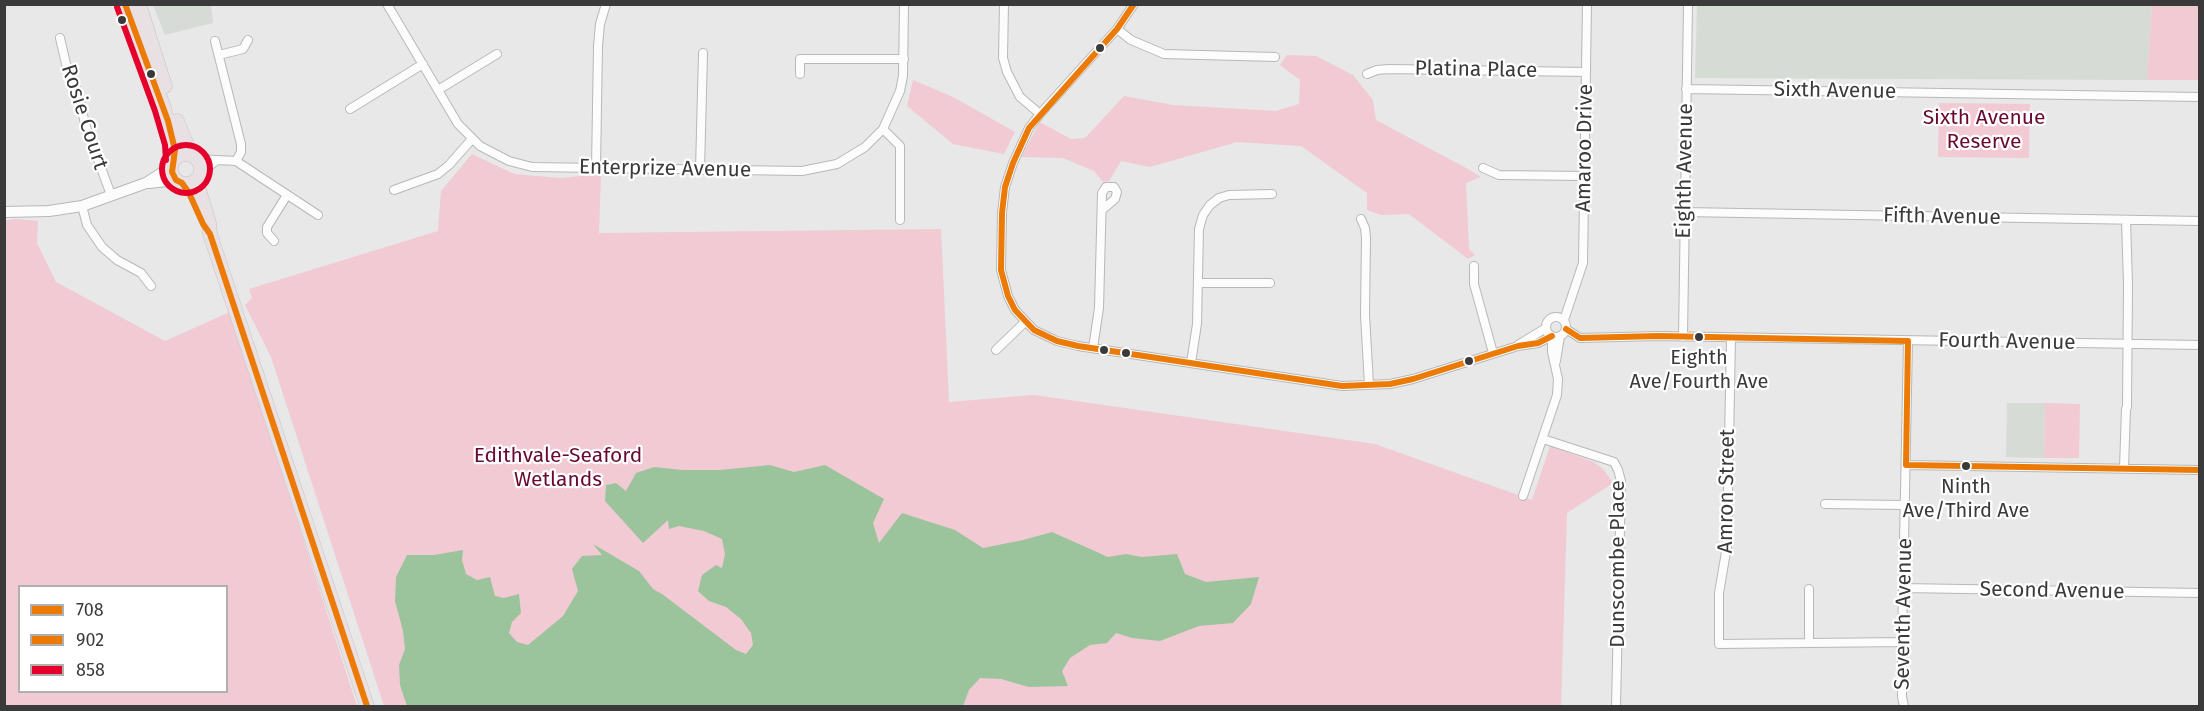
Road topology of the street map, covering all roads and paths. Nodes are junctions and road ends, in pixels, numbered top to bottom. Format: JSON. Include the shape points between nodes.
{"nodes":[{"id":1,"x":124,"y":4,"type":"edge"},
{"id":2,"x":140,"y":4,"type":"edge"},
{"id":3,"x":387,"y":4,"type":"edge"},
{"id":4,"x":606,"y":4,"type":"edge"},
{"id":5,"x":904,"y":4,"type":"edge"},
{"id":6,"x":1004,"y":4,"type":"edge"},
{"id":7,"x":1134,"y":4,"type":"edge"},
{"id":8,"x":1587,"y":4,"type":"edge"},
{"id":9,"x":1688,"y":4,"type":"edge"},
{"id":10,"x":1117,"y":29,"type":"junction"},
{"id":11,"x":60,"y":38,"type":"dead end"},
{"id":12,"x":248,"y":40,"type":"dead end"},
{"id":13,"x":215,"y":41,"type":"dead end"},
{"id":14,"x":703,"y":53,"type":"dead end"},
{"id":15,"x":497,"y":54,"type":"dead end"},
{"id":16,"x":219,"y":55,"type":"junction"},
{"id":17,"x":1275,"y":57,"type":"dead end"},
{"id":18,"x":904,"y":59,"type":"junction"},
{"id":19,"x":423,"y":64,"type":"junction"},
{"id":20,"x":1586,"y":72,"type":"junction"},
{"id":21,"x":800,"y":74,"type":"dead end"},
{"id":22,"x":1367,"y":74,"type":"dead end"},
{"id":23,"x":1686,"y":89,"type":"junction"},
{"id":24,"x":438,"y":90,"type":"junction"},
{"id":25,"x":2199,"y":96,"type":"edge"},
{"id":26,"x":350,"y":109,"type":"dead end"},
{"id":27,"x":1040,"y":114,"type":"junction"},
{"id":28,"x":883,"y":129,"type":"junction"},
{"id":29,"x":472,"y":140,"type":"junction"},
{"id":30,"x":236,"y":161,"type":"junction"},
{"id":31,"x":596,"y":168,"type":"junction"},
{"id":32,"x":1483,"y":168,"type":"dead end"},
{"id":33,"x":186,"y":169,"type":"junction"},
{"id":34,"x":700,"y":170,"type":"junction"},
{"id":35,"x":1584,"y":176,"type":"junction"},
{"id":36,"x":394,"y":190,"type":"dead end"},
{"id":37,"x":1272,"y":194,"type":"dead end"},
{"id":38,"x":111,"y":195,"type":"junction"},
{"id":39,"x":287,"y":195,"type":"junction"},
{"id":40,"x":82,"y":206,"type":"junction"},
{"id":41,"x":1102,"y":210,"type":"dead end"},
{"id":42,"x":4,"y":212,"type":"edge"},
{"id":43,"x":1684,"y":212,"type":"junction"},
{"id":44,"x":318,"y":215,"type":"dead end"},
{"id":45,"x":1361,"y":219,"type":"dead end"},
{"id":46,"x":900,"y":220,"type":"dead end"},
{"id":47,"x":2126,"y":220,"type":"junction"},
{"id":48,"x":2199,"y":221,"type":"edge"},
{"id":49,"x":274,"y":241,"type":"dead end"},
{"id":50,"x":1474,"y":266,"type":"dead end"},
{"id":51,"x":1199,"y":282,"type":"junction"},
{"id":52,"x":1270,"y":283,"type":"dead end"},
{"id":53,"x":151,"y":286,"type":"dead end"},
{"id":54,"x":1575,"y":289,"type":"junction"},
{"id":55,"x":1024,"y":322,"type":"junction"},
{"id":56,"x":1557,"y":331,"type":"junction"},
{"id":57,"x":1683,"y":337,"type":"junction"},
{"id":58,"x":1731,"y":338,"type":"junction"},
{"id":59,"x":1908,"y":341,"type":"junction"},
{"id":60,"x":1538,"y":343,"type":"junction"},
{"id":61,"x":2128,"y":344,"type":"junction"},
{"id":62,"x":2199,"y":345,"type":"edge"},
{"id":63,"x":1518,"y":346,"type":"junction"},
{"id":64,"x":1093,"y":348,"type":"junction"},
{"id":65,"x":996,"y":350,"type":"dead end"},
{"id":66,"x":1552,"y":352,"type":"junction"},
{"id":67,"x":1493,"y":353,"type":"junction"},
{"id":68,"x":1191,"y":363,"type":"junction"},
{"id":69,"x":1556,"y":368,"type":"junction"},
{"id":70,"x":1369,"y":385,"type":"junction"},
{"id":71,"x":1543,"y":439,"type":"junction"},
{"id":72,"x":1906,"y":465,"type":"junction"},
{"id":73,"x":2124,"y":468,"type":"junction"},
{"id":74,"x":2199,"y":470,"type":"edge"},
{"id":75,"x":1523,"y":496,"type":"dead end"},
{"id":76,"x":1824,"y":504,"type":"dead end"},
{"id":77,"x":1905,"y":505,"type":"junction"},
{"id":78,"x":1904,"y":588,"type":"junction"},
{"id":79,"x":1809,"y":589,"type":"dead end"},
{"id":80,"x":2199,"y":593,"type":"edge"},
{"id":81,"x":1809,"y":642,"type":"junction"},
{"id":82,"x":1902,"y":642,"type":"junction"},
{"id":83,"x":368,"y":706,"type":"edge"},
{"id":84,"x":1616,"y":706,"type":"edge"},
{"id":85,"x":1904,"y":706,"type":"edge"}],
"edges":[{"from":1,"to":33,"type":"highway"},
{"from":2,"to":33,"type":"highway","via":[[178,127]]},
{"from":3,"to":19,"type":"street","name":"Enterprize Avenue"},
{"from":4,"to":31,"type":"street","via":[[598,46]]},
{"from":5,"to":18,"type":"street","name":"Enterprize Avenue"},
{"from":6,"to":27,"type":"street","via":[[1003,58],[1007,72],[1020,97]]},
{"from":7,"to":10,"type":"street"},
{"from":8,"to":20,"type":"street","name":"Amaroo Drive"},
{"from":9,"to":23,"type":"street","name":"Eighth Avenue"},
{"from":10,"to":17,"type":"street","via":[[1143,47],[1164,54]]},
{"from":10,"to":27,"type":"street"},
{"from":11,"to":38,"type":"street","name":"Rosie Court"},
{"from":12,"to":16,"type":"street","via":[[243,49]]},
{"from":13,"to":16,"type":"street"},
{"from":14,"to":34,"type":"street"},
{"from":15,"to":24,"type":"street"},
{"from":16,"to":30,"type":"street","via":[[241,144]]},
{"from":18,"to":21,"type":"street","via":[[800,58]]},
{"from":18,"to":28,"type":"street","name":"Enterprize Avenue","via":[[898,100]]},
{"from":19,"to":24,"type":"street","name":"Enterprize Avenue"},
{"from":19,"to":26,"type":"street"},
{"from":20,"to":22,"type":"street","name":"Platina Place","via":[[1389,69]]},
{"from":20,"to":35,"type":"street","name":"Amaroo Drive"},
{"from":23,"to":25,"type":"street","name":"Sixth Avenue"},
{"from":23,"to":43,"type":"street","name":"Eighth Avenue"},
{"from":24,"to":29,"type":"street","name":"Enterprize Avenue"},
{"from":27,"to":55,"type":"street","via":[[1013,163],[1002,213],[1001,270],[1008,296]]},
{"from":28,"to":34,"type":"street","name":"Enterprize Avenue","via":[[855,154],[821,169]]},
{"from":28,"to":46,"type":"street","via":[[900,146]]},
{"from":29,"to":31,"type":"street","name":"Enterprize Avenue","via":[[508,161],[532,167]]},
{"from":29,"to":36,"type":"street","via":[[438,174]]},
{"from":30,"to":33,"type":"street","via":[[216,160]]},
{"from":30,"to":39,"type":"street"},
{"from":31,"to":34,"type":"street","name":"Enterprize Avenue"},
{"from":32,"to":35,"type":"street","via":[[1499,175]]},
{"from":33,"to":38,"type":"street"},
{"from":33,"to":83,"type":"highway","via":[[189,193],[210,234]]},
{"from":35,"to":54,"type":"street","name":"Amaroo Drive","via":[[1583,263]]},
{"from":37,"to":51,"type":"street","via":[[1229,195],[1210,205],[1199,229]]},
{"from":38,"to":40,"type":"street"},
{"from":39,"to":44,"type":"street"},
{"from":39,"to":49,"type":"street","via":[[267,227]]},
{"from":40,"to":42,"type":"street","via":[[49,212]]},
{"from":40,"to":53,"type":"street","via":[[87,225],[102,248],[141,273]]},
{"from":41,"to":64,"type":"street","via":[[1099,308]]},
{"from":43,"to":47,"type":"street","name":"Fifth Avenue"},
{"from":43,"to":57,"type":"street","name":"Eighth Avenue"},
{"from":45,"to":70,"type":"street","via":[[1366,238]]},
{"from":47,"to":48,"type":"street","name":"Fifth Avenue"},
{"from":47,"to":61,"type":"street"},
{"from":50,"to":67,"type":"street","via":[[1474,284]]},
{"from":51,"to":52,"type":"street"},
{"from":51,"to":68,"type":"street"},
{"from":54,"to":56,"type":"street","name":"Amaroo Drive"},
{"from":54,"to":56,"type":"street","name":"Amaroo Drive","via":[[1547,323]]},
{"from":55,"to":64,"type":"street","via":[[1057,341]]},
{"from":55,"to":65,"type":"street"},
{"from":56,"to":57,"type":"street","name":"Fourth Avenue","via":[[1580,338]]},
{"from":56,"to":60,"type":"street"},
{"from":56,"to":63,"type":"street"},
{"from":56,"to":66,"type":"street"},
{"from":56,"to":69,"type":"street"},
{"from":57,"to":58,"type":"street","name":"Fourth Avenue"},
{"from":58,"to":59,"type":"street","name":"Fourth Avenue"},
{"from":58,"to":81,"type":"street","name":"Amron Street","via":[[1727,546],[1719,593],[1719,644]]},
{"from":59,"to":61,"type":"street","name":"Fourth Avenue"},
{"from":59,"to":72,"type":"street","name":"Seventh Avenue"},
{"from":60,"to":63,"type":"street"},
{"from":60,"to":66,"type":"street"},
{"from":61,"to":62,"type":"street","name":"Fourth Avenue"},
{"from":61,"to":73,"type":"street"},
{"from":63,"to":67,"type":"street"},
{"from":64,"to":68,"type":"street"},
{"from":66,"to":69,"type":"street"},
{"from":67,"to":70,"type":"street","via":[[1413,379]]},
{"from":68,"to":70,"type":"street","via":[[1342,386]]},
{"from":69,"to":71,"type":"street","via":[[1557,395]]},
{"from":71,"to":75,"type":"street"},
{"from":71,"to":84,"type":"street","name":"Dunscombe Place","via":[[1614,462],[1618,470],[1621,481]]},
{"from":72,"to":73,"type":"street"},
{"from":72,"to":77,"type":"street","name":"Seventh Avenue"},
{"from":73,"to":74,"type":"street"},
{"from":76,"to":77,"type":"street"},
{"from":77,"to":78,"type":"street","name":"Seventh Avenue"},
{"from":78,"to":80,"type":"street","name":"Second Avenue"},
{"from":78,"to":82,"type":"street","name":"Seventh Avenue"},
{"from":79,"to":81,"type":"street"},
{"from":81,"to":82,"type":"street"},
{"from":82,"to":85,"type":"street","name":"Seventh Avenue"}]}
